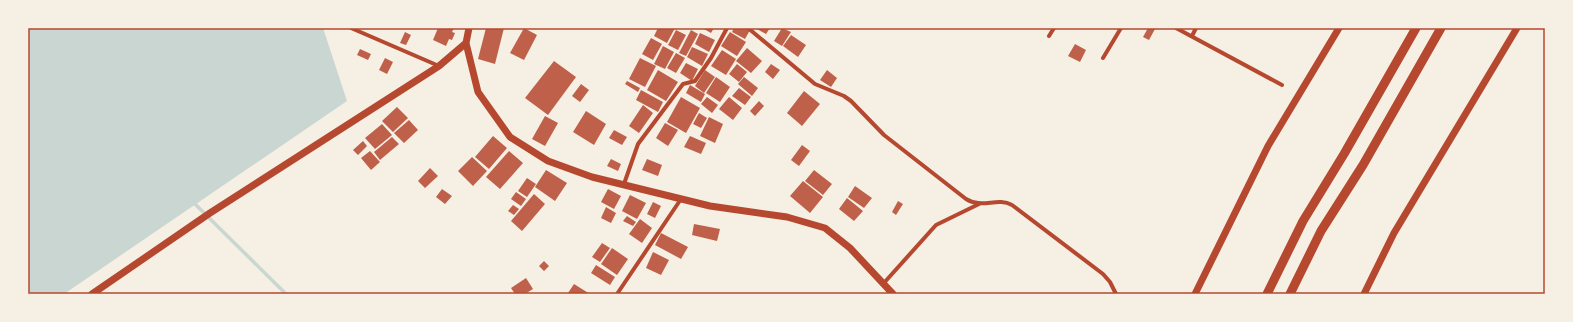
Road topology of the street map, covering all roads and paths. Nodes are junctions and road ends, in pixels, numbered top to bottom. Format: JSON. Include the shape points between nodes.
{"nodes":[{"id":1,"x":351,"y":28,"type":"edge"},
{"id":2,"x":469,"y":28,"type":"edge"},
{"id":3,"x":727,"y":28,"type":"edge"},
{"id":4,"x":748,"y":28,"type":"edge"},
{"id":5,"x":1054,"y":28,"type":"edge"},
{"id":6,"x":1121,"y":28,"type":"edge"},
{"id":7,"x":1176,"y":28,"type":"edge"},
{"id":8,"x":1196,"y":28,"type":"edge"},
{"id":9,"x":1338,"y":28,"type":"edge"},
{"id":10,"x":1416,"y":28,"type":"edge"},
{"id":11,"x":1441,"y":28,"type":"edge"},
{"id":12,"x":1517,"y":28,"type":"edge"},
{"id":13,"x":1049,"y":36,"type":"dead end"},
{"id":14,"x":1192,"y":36,"type":"junction"},
{"id":15,"x":466,"y":43,"type":"junction"},
{"id":16,"x":1103,"y":58,"type":"dead end"},
{"id":17,"x":439,"y":66,"type":"junction"},
{"id":18,"x":1282,"y":85,"type":"dead end"},
{"id":19,"x":624,"y":184,"type":"junction"},
{"id":20,"x":681,"y":199,"type":"junction"},
{"id":21,"x":979,"y":204,"type":"junction"},
{"id":22,"x":883,"y":284,"type":"junction"},
{"id":23,"x":92,"y":294,"type":"edge"},
{"id":24,"x":617,"y":294,"type":"edge"},
{"id":25,"x":893,"y":294,"type":"edge"},
{"id":26,"x":1116,"y":294,"type":"edge"},
{"id":27,"x":1195,"y":294,"type":"edge"},
{"id":28,"x":1267,"y":294,"type":"edge"},
{"id":29,"x":1290,"y":294,"type":"edge"},
{"id":30,"x":1364,"y":294,"type":"edge"}],
"edges":[{"from":1,"to":17,"type":"street"},
{"from":2,"to":15,"type":"street"},
{"from":3,"to":19,"type":"street","via":[[711,58],[695,80],[684,84],[638,144]]},
{"from":4,"to":21,"type":"street","via":[[815,84],[851,101],[889,139],[966,199]]},
{"from":5,"to":13,"type":"street"},
{"from":6,"to":16,"type":"street"},
{"from":7,"to":14,"type":"street"},
{"from":8,"to":14,"type":"street"},
{"from":9,"to":27,"type":"street","via":[[1268,146]]},
{"from":10,"to":28,"type":"highway","via":[[1344,154],[1302,221]]},
{"from":11,"to":29,"type":"highway","via":[[1363,165],[1321,231]]},
{"from":12,"to":30,"type":"street","via":[[1394,233]]},
{"from":14,"to":18,"type":"street"},
{"from":15,"to":17,"type":"street"},
{"from":15,"to":19,"type":"street","via":[[478,92],[510,137],[548,160],[592,177]]},
{"from":17,"to":23,"type":"street","via":[[210,213]]},
{"from":19,"to":20,"type":"street"},
{"from":20,"to":22,"type":"street","via":[[710,206],[787,217],[826,228],[850,248]]},
{"from":20,"to":24,"type":"street"},
{"from":21,"to":22,"type":"street","via":[[936,225]]},
{"from":21,"to":26,"type":"street","via":[[1007,202],[1012,205],[1103,274]]},
{"from":22,"to":25,"type":"street"}]}
